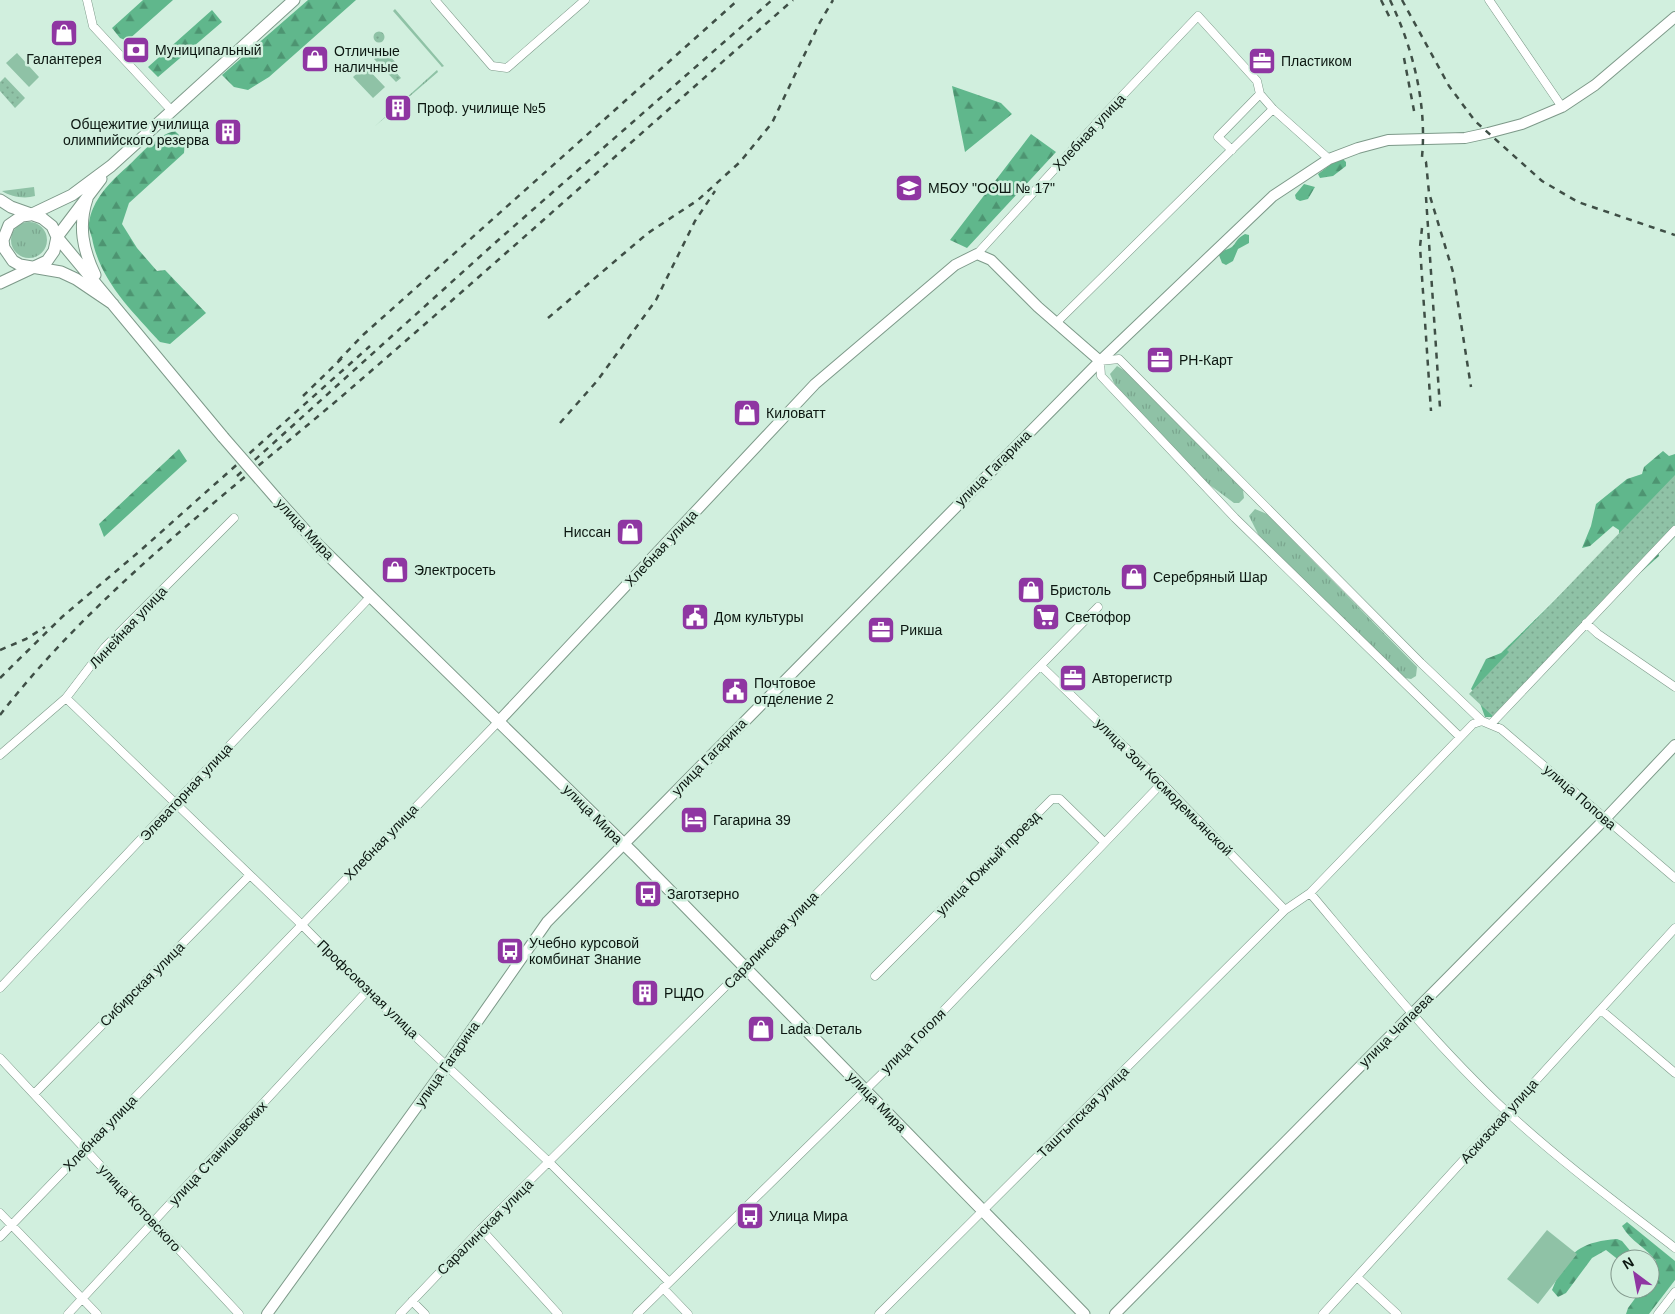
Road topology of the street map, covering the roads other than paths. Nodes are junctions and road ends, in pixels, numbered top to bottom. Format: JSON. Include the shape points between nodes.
{"nodes":[{"id":1,"x":87,"y":0,"type":"edge"},
{"id":2,"x":294,"y":0,"type":"edge"},
{"id":3,"x":435,"y":0,"type":"edge"},
{"id":4,"x":585,"y":0,"type":"edge"},
{"id":5,"x":1489,"y":0,"type":"edge"},
{"id":6,"x":1675,"y":17,"type":"edge"},
{"id":7,"x":1260,"y":94,"type":"junction"},
{"id":8,"x":1562,"y":107,"type":"junction"},
{"id":9,"x":1273,"y":109,"type":"junction"},
{"id":10,"x":172,"y":111,"type":"junction"},
{"id":11,"x":1232,"y":150,"type":"junction"},
{"id":12,"x":1329,"y":159,"type":"junction"},
{"id":13,"x":111,"y":166,"type":"junction"},
{"id":14,"x":88,"y":195,"type":"junction"},
{"id":15,"x":0,"y":200,"type":"edge"},
{"id":16,"x":30,"y":214,"type":"junction"},
{"id":17,"x":57,"y":237,"type":"junction"},
{"id":18,"x":1,"y":240,"type":"edge"},
{"id":19,"x":976,"y":254,"type":"junction"},
{"id":20,"x":35,"y":267,"type":"junction"},
{"id":21,"x":0,"y":283,"type":"edge"},
{"id":22,"x":113,"y":304,"type":"junction"},
{"id":23,"x":1056,"y":323,"type":"junction"},
{"id":24,"x":1100,"y":360,"type":"junction"},
{"id":25,"x":234,"y":518,"type":"dead end"},
{"id":26,"x":1675,"y":530,"type":"edge"},
{"id":27,"x":371,"y":596,"type":"junction"},
{"id":28,"x":1098,"y":607,"type":"dead end"},
{"id":29,"x":1586,"y":623,"type":"junction"},
{"id":30,"x":1041,"y":666,"type":"junction"},
{"id":31,"x":1675,"y":687,"type":"edge"},
{"id":32,"x":66,"y":698,"type":"junction"},
{"id":33,"x":499,"y":721,"type":"junction"},
{"id":34,"x":1482,"y":721,"type":"junction"},
{"id":35,"x":1491,"y":724,"type":"junction"},
{"id":36,"x":1460,"y":737,"type":"junction"},
{"id":37,"x":1675,"y":744,"type":"edge"},
{"id":38,"x":0,"y":755,"type":"edge"},
{"id":39,"x":1162,"y":784,"type":"junction"},
{"id":40,"x":176,"y":803,"type":"junction"},
{"id":41,"x":1605,"y":819,"type":"junction"},
{"id":42,"x":1104,"y":842,"type":"junction"},
{"id":43,"x":623,"y":843,"type":"junction"},
{"id":44,"x":250,"y":875,"type":"junction"},
{"id":45,"x":1675,"y":878,"type":"edge"},
{"id":46,"x":1310,"y":893,"type":"junction"},
{"id":47,"x":1285,"y":910,"type":"junction"},
{"id":48,"x":301,"y":924,"type":"junction"},
{"id":49,"x":1675,"y":928,"type":"edge"},
{"id":50,"x":744,"y":966,"type":"junction"},
{"id":51,"x":875,"y":976,"type":"dead end"},
{"id":52,"x":0,"y":988,"type":"edge"},
{"id":53,"x":367,"y":991,"type":"junction"},
{"id":54,"x":1601,"y":1010,"type":"junction"},
{"id":55,"x":1411,"y":1014,"type":"junction"},
{"id":56,"x":0,"y":1058,"type":"edge"},
{"id":57,"x":448,"y":1065,"type":"junction"},
{"id":58,"x":1675,"y":1074,"type":"edge"},
{"id":59,"x":865,"y":1089,"type":"junction"},
{"id":60,"x":34,"y":1094,"type":"junction"},
{"id":61,"x":1507,"y":1112,"type":"junction"},
{"id":62,"x":84,"y":1149,"type":"junction"},
{"id":63,"x":550,"y":1163,"type":"junction"},
{"id":64,"x":984,"y":1211,"type":"junction"},
{"id":65,"x":0,"y":1213,"type":"edge"},
{"id":66,"x":154,"y":1223,"type":"junction"},
{"id":67,"x":11,"y":1226,"type":"junction"},
{"id":68,"x":481,"y":1229,"type":"junction"},
{"id":69,"x":0,"y":1237,"type":"edge"},
{"id":70,"x":1675,"y":1248,"type":"edge"},
{"id":71,"x":1357,"y":1277,"type":"junction"},
{"id":72,"x":669,"y":1282,"type":"junction"},
{"id":73,"x":663,"y":1288,"type":"junction"},
{"id":74,"x":1675,"y":1292,"type":"edge"},
{"id":75,"x":82,"y":1300,"type":"junction"},
{"id":76,"x":412,"y":1301,"type":"junction"},
{"id":77,"x":68,"y":1314,"type":"edge"},
{"id":78,"x":96,"y":1314,"type":"edge"},
{"id":79,"x":239,"y":1314,"type":"edge"},
{"id":80,"x":267,"y":1314,"type":"edge"},
{"id":81,"x":400,"y":1314,"type":"edge"},
{"id":82,"x":424,"y":1314,"type":"edge"},
{"id":83,"x":558,"y":1314,"type":"edge"},
{"id":84,"x":637,"y":1314,"type":"edge"},
{"id":85,"x":688,"y":1314,"type":"edge"},
{"id":86,"x":879,"y":1314,"type":"edge"},
{"id":87,"x":1084,"y":1314,"type":"edge"},
{"id":88,"x":1115,"y":1314,"type":"edge"},
{"id":89,"x":1324,"y":1314,"type":"edge"},
{"id":90,"x":1397,"y":1314,"type":"edge"},
{"id":91,"x":1658,"y":1314,"type":"edge"}],
"edges":[{"from":1,"to":10,"type":"street","via":[[94,26]]},
{"from":2,"to":10,"type":"main road"},
{"from":3,"to":4,"type":"street","via":[[492,66],[506,68]]},
{"from":5,"to":8,"type":"street"},
{"from":6,"to":8,"type":"street","name":"улица Гагарина","via":[[1595,84]]},
{"from":7,"to":9,"type":"street","name":"Хлебная улица"},
{"from":7,"to":11,"type":"street","via":[[1218,136]]},
{"from":7,"to":19,"type":"street","name":"Хлебная улица","via":[[1257,81],[1198,16]]},
{"from":8,"to":12,"type":"street","name":"улица Гагарина","via":[[1522,124],[1488,133],[1465,138],[1388,140]]},
{"from":9,"to":11,"type":"street"},
{"from":9,"to":12,"type":"street","name":"Хлебная улица"},
{"from":10,"to":13,"type":"main road"},
{"from":11,"to":23,"type":"street"},
{"from":12,"to":24,"type":"street","name":"улица Гагарина","via":[[1273,196]]},
{"from":13,"to":14,"type":"main road"},
{"from":13,"to":16,"type":"main road","via":[[72,194]]},
{"from":14,"to":17,"type":"main road"},
{"from":14,"to":22,"type":"main road","via":[[82,223],[84,245],[91,266]]},
{"from":15,"to":16,"type":"main road"},
{"from":16,"to":17,"type":"main road","via":[[47,221]]},
{"from":16,"to":18,"type":"main road","via":[[14,220]]},
{"from":17,"to":20,"type":"main road","via":[[51,256]]},
{"from":17,"to":22,"type":"main road"},
{"from":18,"to":20,"type":"main road","via":[[13,261]]},
{"from":19,"to":23,"type":"street","via":[[991,260]]},
{"from":19,"to":33,"type":"street","name":"Хлебная улица","via":[[939,276],[816,384]]},
{"from":20,"to":21,"type":"main road"},
{"from":20,"to":22,"type":"main road","via":[[61,272],[76,279]]},
{"from":22,"to":27,"type":"main road","name":"улица Мира","bridge":true,"via":[[276,498],[320,547]]},
{"from":23,"to":24,"type":"street"},
{"from":24,"to":34,"type":"street","via":[[1119,359]]},
{"from":24,"to":36,"type":"street","via":[[1101,376],[1235,518]]},
{"from":24,"to":43,"type":"street","name":"улица Гагарина"},
{"from":25,"to":32,"type":"street","name":"Линейная улица","via":[[105,647]]},
{"from":26,"to":29,"type":"street"},
{"from":27,"to":33,"type":"main road","name":"улица Мира"},
{"from":27,"to":40,"type":"street","name":"Элеваторная улица"},
{"from":28,"to":30,"type":"street","name":"Саралинская улица"},
{"from":29,"to":31,"type":"street"},
{"from":29,"to":35,"type":"street"},
{"from":30,"to":39,"type":"street","name":"улица Зои Космодемьянской"},
{"from":30,"to":50,"type":"street","name":"Саралинская улица"},
{"from":32,"to":38,"type":"street","name":"Линейная улица"},
{"from":32,"to":40,"type":"street","name":"Профсоюзная улица"},
{"from":33,"to":43,"type":"main road","name":"улица Мира"},
{"from":33,"to":48,"type":"street","name":"Хлебная улица"},
{"from":34,"to":35,"type":"street","name":"улица Попова"},
{"from":34,"to":36,"type":"street","name":"Таштыпская улица","via":[[1473,724]]},
{"from":35,"to":41,"type":"street","name":"улица Попова","via":[[1501,729]]},
{"from":36,"to":46,"type":"street","name":"Таштыпская улица"},
{"from":37,"to":41,"type":"street","name":"улица Чапаева"},
{"from":39,"to":42,"type":"street","name":"улица Гоголя"},
{"from":39,"to":47,"type":"street","name":"улица Зои Космодемьянской"},
{"from":40,"to":44,"type":"street","name":"Профсоюзная улица"},
{"from":40,"to":52,"type":"street","name":"Элеваторная улица"},
{"from":41,"to":45,"type":"street","name":"улица Попова"},
{"from":41,"to":55,"type":"street","name":"улица Чапаева"},
{"from":42,"to":51,"type":"street","name":"улица Южный проезд","via":[[1060,799],[1052,799]]},
{"from":42,"to":59,"type":"street","name":"улица Гоголя"},
{"from":43,"to":50,"type":"main road","name":"улица Мира"},
{"from":43,"to":57,"type":"street","name":"улица Гагарина","via":[[546,922]]},
{"from":44,"to":48,"type":"street","name":"Профсоюзная улица"},
{"from":44,"to":60,"type":"street","name":"Сибирская улица"},
{"from":46,"to":47,"type":"street","name":"Таштыпская улица"},
{"from":46,"to":55,"type":"street"},
{"from":47,"to":64,"type":"street","name":"Таштыпская улица"},
{"from":48,"to":53,"type":"street","name":"Профсоюзная улица"},
{"from":48,"to":62,"type":"street","name":"Хлебная улица"},
{"from":49,"to":54,"type":"street","name":"Аскизская улица"},
{"from":50,"to":59,"type":"main road","name":"улица Мира"},
{"from":50,"to":63,"type":"street","name":"Саралинская улица"},
{"from":53,"to":57,"type":"street","name":"Профсоюзная улица"},
{"from":53,"to":66,"type":"street","name":"улица Станишевских"},
{"from":54,"to":58,"type":"street"},
{"from":54,"to":61,"type":"street","name":"Аскизская улица"},
{"from":55,"to":61,"type":"street"},
{"from":55,"to":88,"type":"street","name":"улица Чапаева"},
{"from":56,"to":60,"type":"street","name":"улица Котовского"},
{"from":57,"to":63,"type":"street","name":"Профсоюзная улица"},
{"from":57,"to":80,"type":"street","name":"улица Гагарина"},
{"from":59,"to":64,"type":"main road","name":"улица Мира"},
{"from":59,"to":72,"type":"street","name":"улица Гоголя"},
{"from":60,"to":62,"type":"street","name":"улица Котовского"},
{"from":61,"to":70,"type":"street","via":[[1603,1194]]},
{"from":61,"to":71,"type":"street","name":"Аскизская улица"},
{"from":62,"to":66,"type":"street","name":"улица Котовского"},
{"from":62,"to":67,"type":"street","name":"Хлебная улица"},
{"from":63,"to":68,"type":"street","name":"Саралинская улица"},
{"from":63,"to":72,"type":"street","name":"Профсоюзная улица"},
{"from":64,"to":86,"type":"street","name":"Таштыпская улица"},
{"from":64,"to":87,"type":"main road","name":"улица Мира"},
{"from":65,"to":67,"type":"street"},
{"from":66,"to":75,"type":"street","name":"улица Станишевских"},
{"from":66,"to":79,"type":"street","name":"улица Котовского"},
{"from":67,"to":69,"type":"street","name":"Хлебная улица"},
{"from":67,"to":75,"type":"street"},
{"from":68,"to":76,"type":"street","name":"Саралинская улица"},
{"from":68,"to":83,"type":"street"},
{"from":71,"to":89,"type":"street","name":"Аскизская улица"},
{"from":71,"to":90,"type":"street"},
{"from":72,"to":73,"type":"street","name":"улица Гоголя"},
{"from":73,"to":84,"type":"street","name":"улица Гоголя"},
{"from":73,"to":85,"type":"street"},
{"from":74,"to":91,"type":"street"},
{"from":75,"to":77,"type":"street","name":"улица Станишевских"},
{"from":75,"to":78,"type":"street"},
{"from":76,"to":81,"type":"street","name":"Саралинская улица"},
{"from":76,"to":82,"type":"street"}]}
